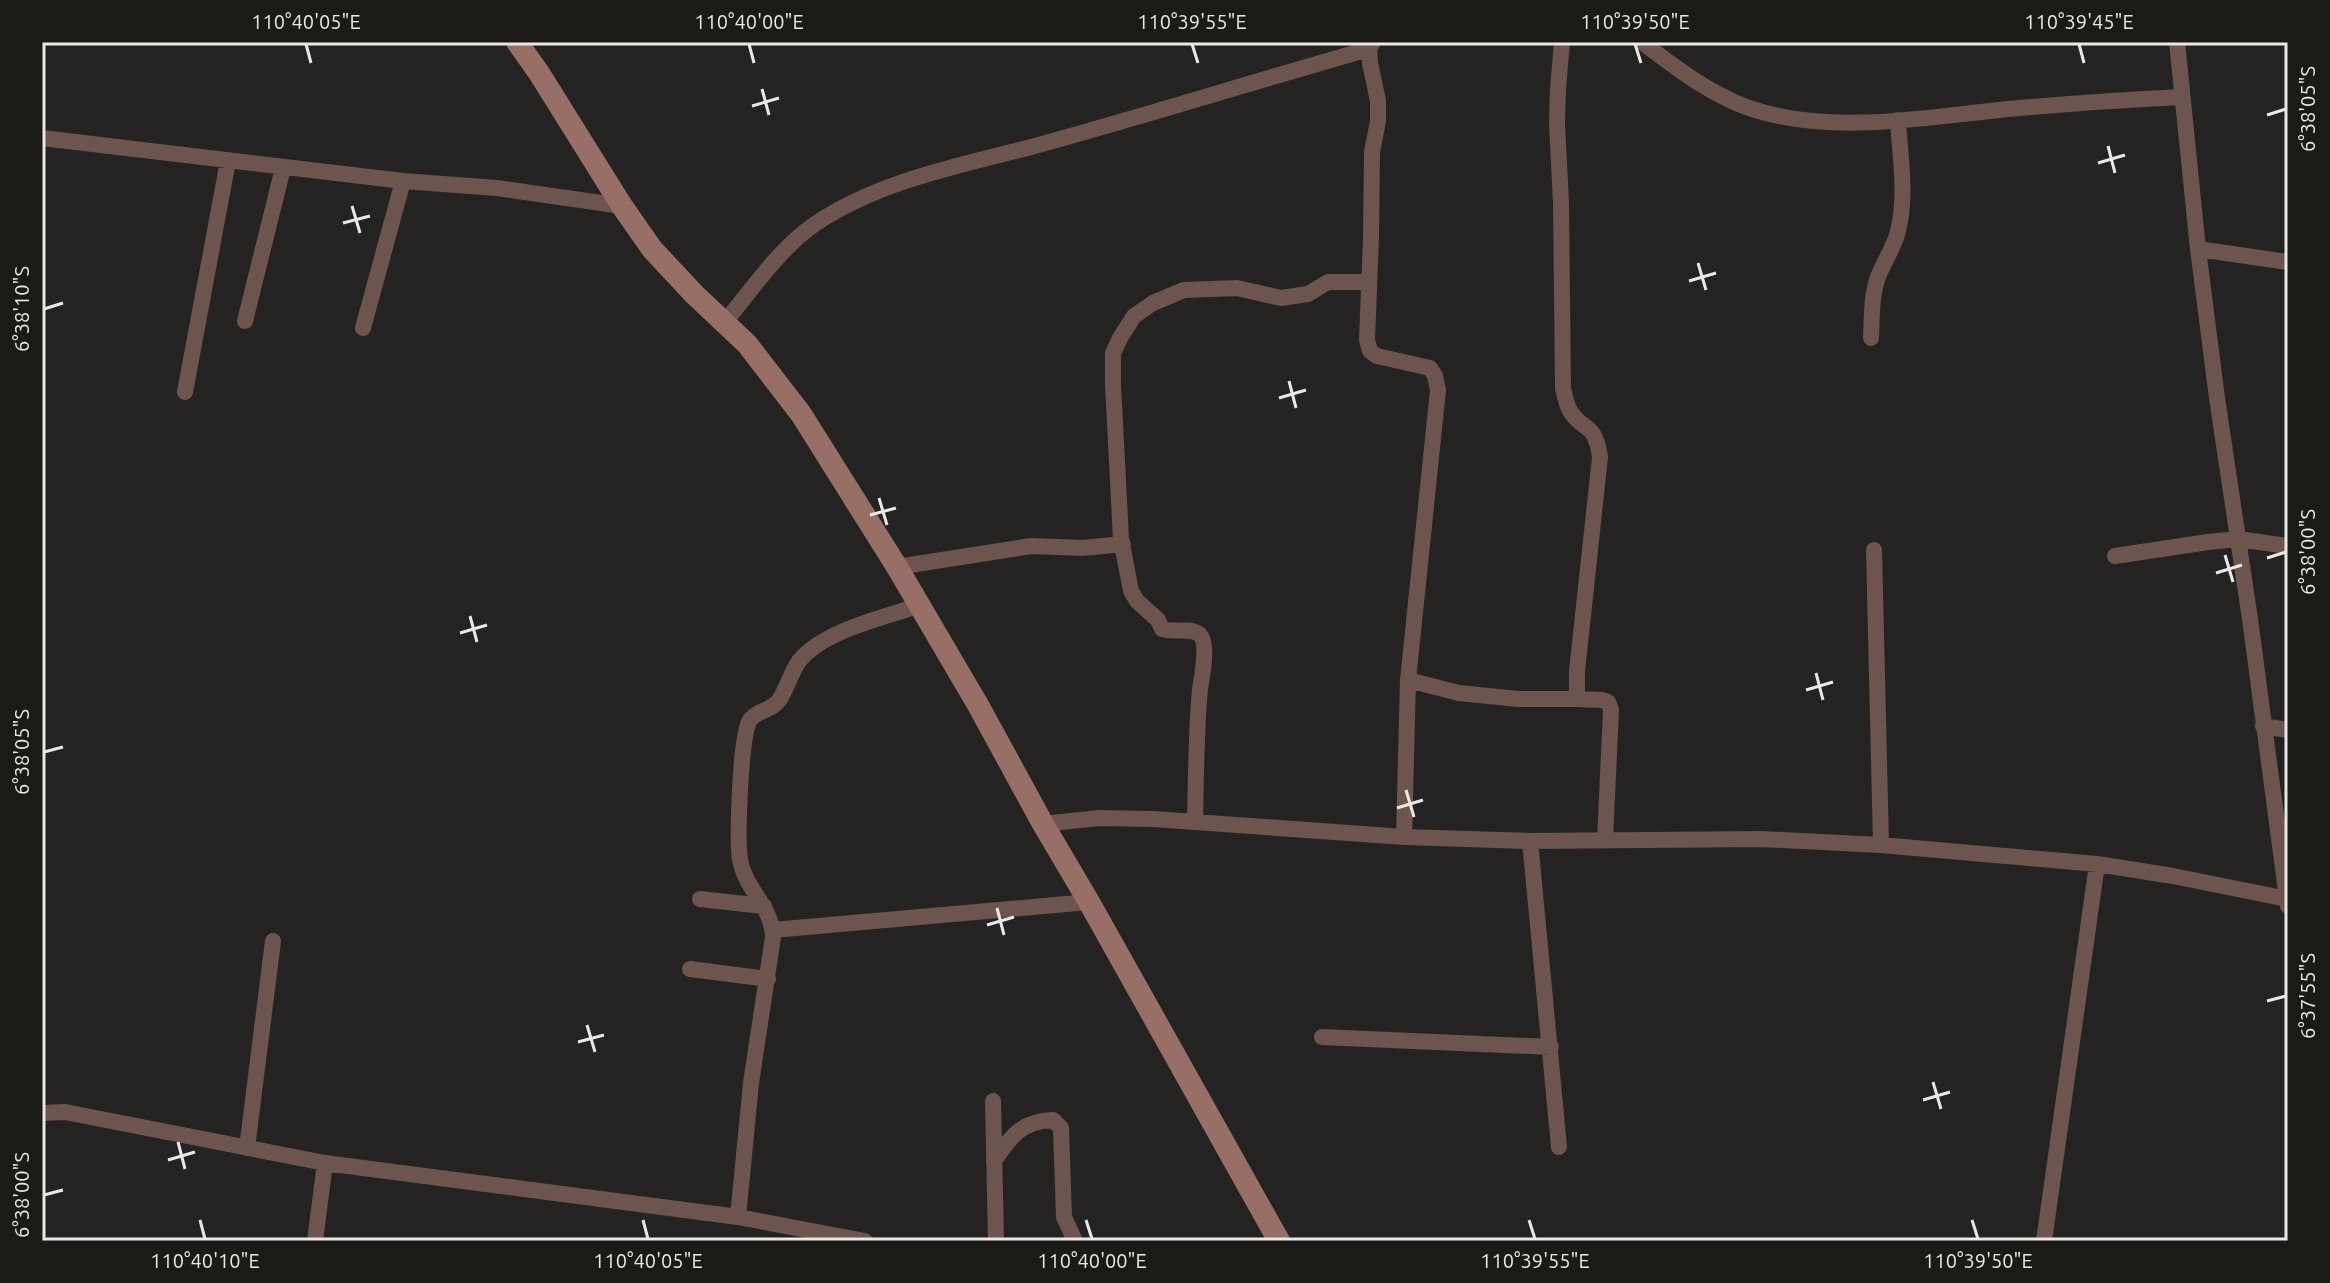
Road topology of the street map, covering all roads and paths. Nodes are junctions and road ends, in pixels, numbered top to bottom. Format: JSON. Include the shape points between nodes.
{"nodes":[{"id":1,"x":517,"y":42,"type":"edge"},
{"id":2,"x":1562,"y":42,"type":"edge"},
{"id":3,"x":1642,"y":42,"type":"edge"},
{"id":4,"x":2177,"y":42,"type":"edge"},
{"id":5,"x":1371,"y":46,"type":"edge"},
{"id":6,"x":2182,"y":97,"type":"junction"},
{"id":7,"x":1898,"y":120,"type":"junction"},
{"id":8,"x":42,"y":138,"type":"edge"},
{"id":9,"x":228,"y":161,"type":"junction"},
{"id":10,"x":283,"y":168,"type":"junction"},
{"id":11,"x":403,"y":181,"type":"junction"},
{"id":12,"x":622,"y":206,"type":"junction"},
{"id":13,"x":2198,"y":249,"type":"junction"},
{"id":14,"x":2288,"y":262,"type":"edge"},
{"id":15,"x":1369,"y":282,"type":"junction"},
{"id":16,"x":245,"y":321,"type":"dead end"},
{"id":17,"x":725,"y":322,"type":"junction"},
{"id":18,"x":363,"y":328,"type":"dead end"},
{"id":19,"x":1871,"y":338,"type":"dead end"},
{"id":20,"x":185,"y":392,"type":"dead end"},
{"id":21,"x":2238,"y":539,"type":"junction"},
{"id":22,"x":1123,"y":544,"type":"junction"},
{"id":23,"x":2288,"y":546,"type":"edge"},
{"id":24,"x":1874,"y":550,"type":"dead end"},
{"id":25,"x":2115,"y":556,"type":"dead end"},
{"id":26,"x":897,"y":567,"type":"junction"},
{"id":27,"x":920,"y":605,"type":"junction"},
{"id":28,"x":1408,"y":680,"type":"junction"},
{"id":29,"x":1577,"y":699,"type":"junction"},
{"id":30,"x":2263,"y":726,"type":"junction"},
{"id":31,"x":2288,"y":730,"type":"edge"},
{"id":32,"x":1195,"y":821,"type":"junction"},
{"id":33,"x":1043,"y":824,"type":"junction"},
{"id":34,"x":1404,"y":837,"type":"junction"},
{"id":35,"x":1605,"y":840,"type":"junction"},
{"id":36,"x":1530,"y":841,"type":"junction"},
{"id":37,"x":1881,"y":845,"type":"junction"},
{"id":38,"x":2097,"y":864,"type":"junction"},
{"id":39,"x":700,"y":899,"type":"dead end"},
{"id":40,"x":1089,"y":902,"type":"junction"},
{"id":41,"x":2287,"y":903,"type":"edge"},
{"id":42,"x":764,"y":906,"type":"junction"},
{"id":43,"x":773,"y":930,"type":"junction"},
{"id":44,"x":273,"y":941,"type":"dead end"},
{"id":45,"x":690,"y":969,"type":"dead end"},
{"id":46,"x":768,"y":979,"type":"junction"},
{"id":47,"x":1322,"y":1037,"type":"dead end"},
{"id":48,"x":1551,"y":1047,"type":"junction"},
{"id":49,"x":993,"y":1101,"type":"dead end"},
{"id":50,"x":42,"y":1113,"type":"edge"},
{"id":51,"x":1559,"y":1147,"type":"dead end"},
{"id":52,"x":247,"y":1148,"type":"junction"},
{"id":53,"x":994,"y":1161,"type":"junction"},
{"id":54,"x":325,"y":1163,"type":"junction"},
{"id":55,"x":738,"y":1217,"type":"junction"},
{"id":56,"x":315,"y":1241,"type":"edge"},
{"id":57,"x":862,"y":1241,"type":"edge"},
{"id":58,"x":996,"y":1241,"type":"edge"},
{"id":59,"x":1075,"y":1241,"type":"edge"},
{"id":60,"x":1279,"y":1241,"type":"edge"},
{"id":61,"x":2044,"y":1241,"type":"edge"}],
"edges":[{"from":1,"to":12,"type":"main road"},
{"from":2,"to":29,"type":"street","via":[[1557,124],[1563,389],[1569,410],[1597,439],[1600,457]]},
{"from":3,"to":7,"type":"street","via":[[1708,90],[1761,112],[1810,122]]},
{"from":4,"to":6,"type":"street"},
{"from":5,"to":15,"type":"street","via":[[1378,121],[1372,152]]},
{"from":5,"to":17,"type":"street","via":[[951,167],[861,198],[792,242]]},
{"from":6,"to":7,"type":"street"},
{"from":6,"to":13,"type":"street"},
{"from":7,"to":19,"type":"street","via":[[1901,216],[1874,290]]},
{"from":8,"to":9,"type":"street"},
{"from":9,"to":10,"type":"street"},
{"from":9,"to":20,"type":"street"},
{"from":10,"to":11,"type":"street"},
{"from":10,"to":16,"type":"street"},
{"from":11,"to":12,"type":"street"},
{"from":11,"to":18,"type":"street"},
{"from":12,"to":17,"type":"main road","via":[[665,264]]},
{"from":13,"to":14,"type":"street"},
{"from":13,"to":21,"type":"street"},
{"from":15,"to":22,"type":"street","via":[[1328,282],[1308,294],[1281,298],[1237,288],[1184,290],[1134,316],[1113,353]]},
{"from":15,"to":28,"type":"street","via":[[1370,351],[1430,368],[1438,390]]},
{"from":17,"to":26,"type":"main road","via":[[801,414]]},
{"from":21,"to":23,"type":"street"},
{"from":21,"to":25,"type":"street"},
{"from":21,"to":30,"type":"street"},
{"from":22,"to":26,"type":"street","via":[[1031,546]]},
{"from":22,"to":32,"type":"street","via":[[1137,601],[1162,629],[1190,630],[1204,642]]},
{"from":24,"to":37,"type":"street"},
{"from":26,"to":27,"type":"main road"},
{"from":27,"to":33,"type":"main road"},
{"from":27,"to":42,"type":"street","via":[[814,647],[794,669],[777,704],[749,721],[740,857],[745,879]]},
{"from":28,"to":29,"type":"street","via":[[1459,693]]},
{"from":28,"to":34,"type":"street"},
{"from":29,"to":35,"type":"street","via":[[1602,700],[1611,710]]},
{"from":30,"to":31,"type":"street"},
{"from":30,"to":41,"type":"street"},
{"from":32,"to":33,"type":"street","via":[[1099,818]]},
{"from":32,"to":34,"type":"street"},
{"from":33,"to":40,"type":"main road"},
{"from":34,"to":36,"type":"street"},
{"from":35,"to":36,"type":"street"},
{"from":35,"to":37,"type":"street"},
{"from":36,"to":48,"type":"street"},
{"from":37,"to":38,"type":"street"},
{"from":38,"to":41,"type":"street"},
{"from":38,"to":61,"type":"street"},
{"from":39,"to":42,"type":"street"},
{"from":40,"to":43,"type":"street"},
{"from":40,"to":60,"type":"main road"},
{"from":42,"to":43,"type":"street"},
{"from":43,"to":46,"type":"street"},
{"from":44,"to":52,"type":"street"},
{"from":45,"to":46,"type":"street"},
{"from":46,"to":55,"type":"street"},
{"from":47,"to":48,"type":"street"},
{"from":48,"to":51,"type":"street"},
{"from":49,"to":53,"type":"street"},
{"from":50,"to":52,"type":"street","via":[[65,1112]]},
{"from":52,"to":54,"type":"street"},
{"from":53,"to":58,"type":"street"},
{"from":53,"to":59,"type":"street","via":[[1010,1137],[1032,1122],[1053,1120],[1061,1128],[1064,1217]]},
{"from":54,"to":55,"type":"street"},
{"from":54,"to":56,"type":"street"},
{"from":55,"to":57,"type":"street"}]}
